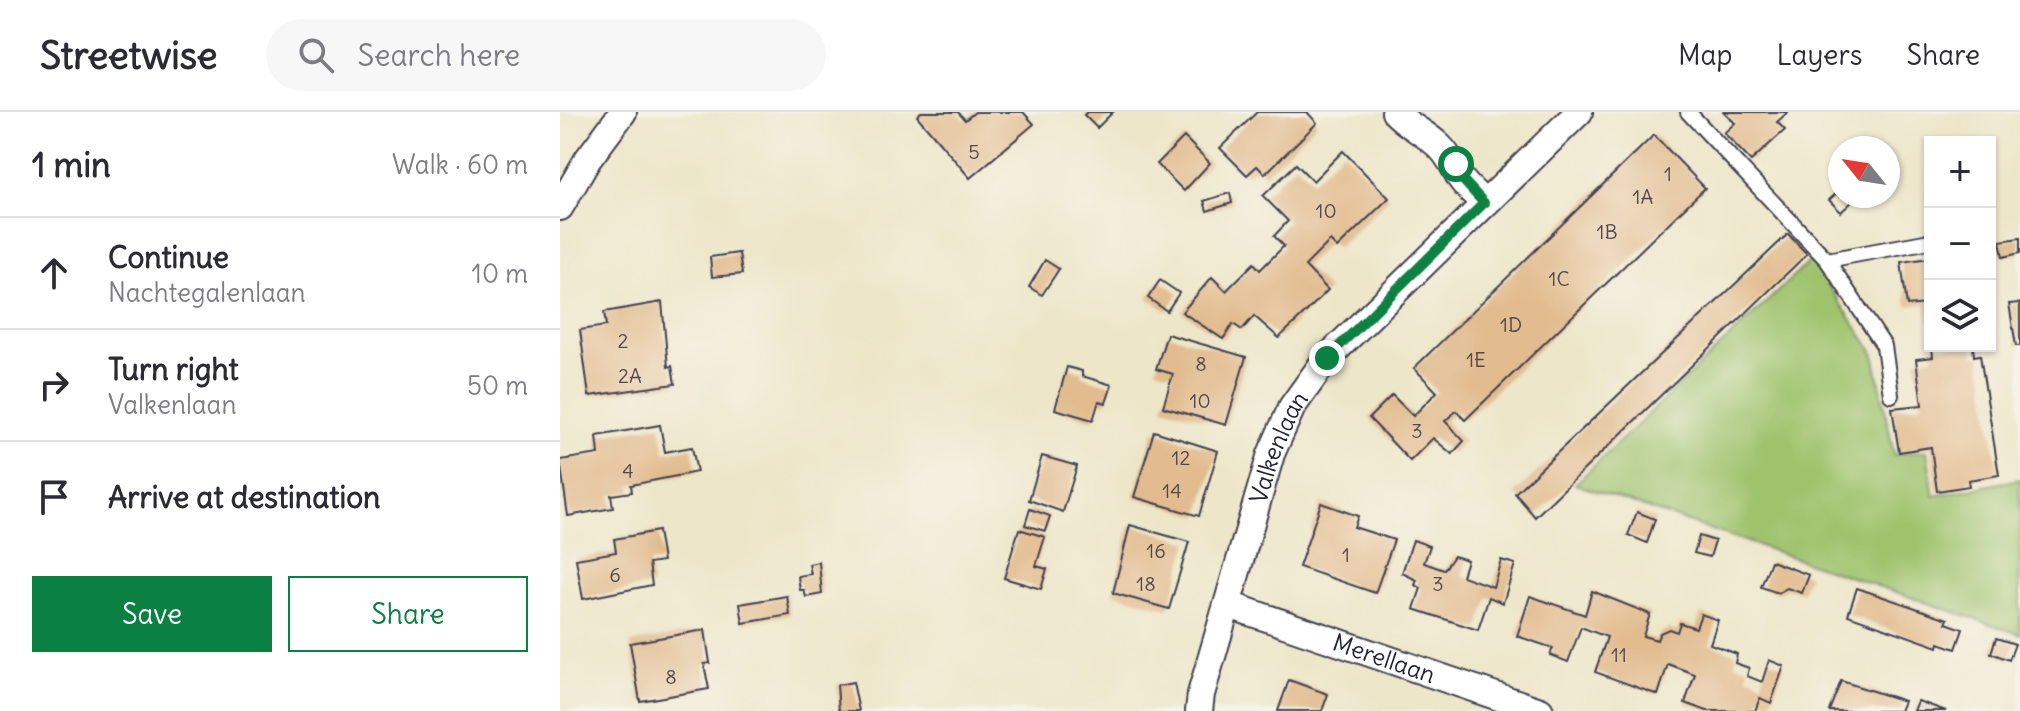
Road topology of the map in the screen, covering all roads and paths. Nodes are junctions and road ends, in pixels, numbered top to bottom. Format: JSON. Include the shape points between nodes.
{"nodes":[{"id":1,"x":623,"y":112,"type":"edge"},
{"id":2,"x":1579,"y":112,"type":"edge"},
{"id":3,"x":1688,"y":112,"type":"edge"},
{"id":4,"x":1403,"y":120,"type":"edge"},
{"id":5,"x":1484,"y":203,"type":"junction"},
{"id":6,"x":561,"y":205,"type":"edge"},
{"id":7,"x":1924,"y":242,"type":"edge"},
{"id":8,"x":1827,"y":260,"type":"junction"},
{"id":9,"x":1891,"y":395,"type":"dead end"},
{"id":10,"x":1229,"y":605,"type":"junction"},
{"id":11,"x":1199,"y":711,"type":"edge"},
{"id":12,"x":1540,"y":711,"type":"edge"}],
"edges":[{"from":1,"to":6,"type":"street"},
{"from":2,"to":5,"type":"street","name":"Valkenlaan"},
{"from":3,"to":8,"type":"lane"},
{"from":4,"to":5,"type":"street","via":[[1439,146]]},
{"from":5,"to":10,"type":"street","name":"Valkenlaan","via":[[1327,358],[1292,407],[1271,454]]},
{"from":7,"to":8,"type":"lane"},
{"from":8,"to":9,"type":"lane","via":[[1884,346]]},
{"from":10,"to":11,"type":"street","name":"Valkenlaan"},
{"from":10,"to":12,"type":"street","name":"Merellaan"}]}
